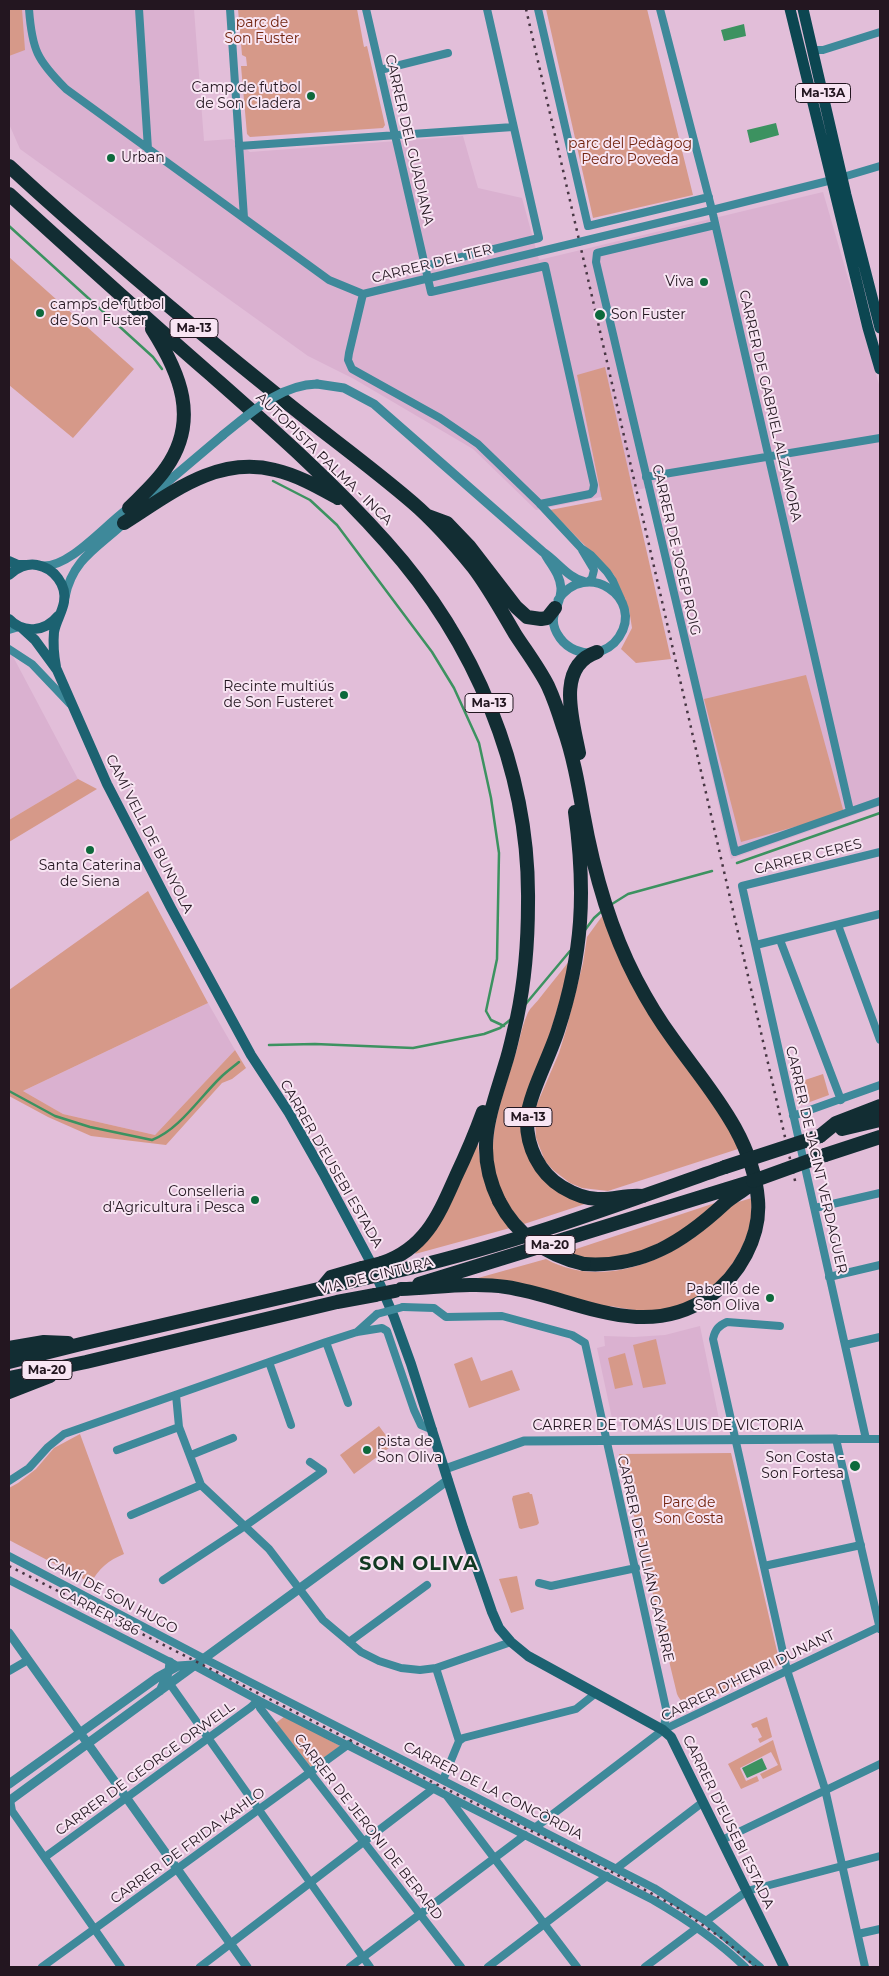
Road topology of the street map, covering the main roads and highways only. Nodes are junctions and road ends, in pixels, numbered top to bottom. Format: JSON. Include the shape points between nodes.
{"nodes":[{"id":1,"x":790,"y":9,"type":"edge"},
{"id":2,"x":803,"y":9,"type":"edge"},
{"id":3,"x":797,"y":39,"type":"junction"},
{"id":4,"x":812,"y":50,"type":"junction"},
{"id":5,"x":10,"y":166,"type":"edge"},
{"id":6,"x":837,"y":178,"type":"junction"},
{"id":7,"x":9,"y":194,"type":"edge"},
{"id":8,"x":877,"y":305,"type":"edge"},
{"id":9,"x":142,"y":314,"type":"junction"},
{"id":10,"x":868,"y":328,"type":"junction"},
{"id":11,"x":880,"y":328,"type":"edge"},
{"id":12,"x":880,"y":369,"type":"edge"},
{"id":13,"x":352,"y":505,"type":"junction"},
{"id":14,"x":129,"y":508,"type":"road end"},
{"id":15,"x":426,"y":515,"type":"junction"},
{"id":16,"x":124,"y":523,"type":"road end"},
{"id":17,"x":9,"y":561,"type":"edge"},
{"id":18,"x":27,"y":565,"type":"junction"},
{"id":19,"x":9,"y":575,"type":"edge"},
{"id":20,"x":557,"y":604,"type":"road end"},
{"id":21,"x":63,"y":607,"type":"junction"},
{"id":22,"x":9,"y":619,"type":"edge"},
{"id":23,"x":21,"y":627,"type":"junction"},
{"id":24,"x":597,"y":652,"type":"road end"},
{"id":25,"x":535,"y":666,"type":"junction"},
{"id":26,"x":57,"y":670,"type":"junction"},
{"id":27,"x":583,"y":815,"type":"junction"},
{"id":28,"x":515,"y":1025,"type":"junction"},
{"id":29,"x":251,"y":1055,"type":"joint"},
{"id":30,"x":880,"y":1106,"type":"edge"},
{"id":31,"x":880,"y":1120,"type":"edge"},
{"id":32,"x":820,"y":1136,"type":"junction"},
{"id":33,"x":880,"y":1137,"type":"edge"},
{"id":34,"x":753,"y":1181,"type":"junction"},
{"id":35,"x":643,"y":1196,"type":"junction"},
{"id":36,"x":385,"y":1268,"type":"junction"},
{"id":37,"x":398,"y":1290,"type":"junction"},
{"id":38,"x":81,"y":1344,"type":"junction"},
{"id":39,"x":9,"y":1348,"type":"edge"},
{"id":40,"x":9,"y":1362,"type":"edge"},
{"id":41,"x":86,"y":1362,"type":"junction"},
{"id":42,"x":9,"y":1378,"type":"edge"},
{"id":43,"x":9,"y":1392,"type":"edge"},
{"id":44,"x":784,"y":1967,"type":"edge"}],
"edges":[{"from":1,"to":3,"type":"main road","number":"Ma-13A"},
{"from":2,"to":4,"type":"main road","number":"Ma-13A"},
{"from":3,"to":4,"type":"main road"},
{"from":3,"to":6,"type":"main road","number":"Ma-13A"},
{"from":4,"to":6,"type":"main road","number":"Ma-13A"},
{"from":5,"to":15,"type":"highway","name":"AUTOPISTA PALMA - INCA","number":"Ma-13","via":[[168,306]]},
{"from":6,"to":8,"type":"main road","number":"Ma-13A"},
{"from":6,"to":10,"type":"main road","number":"Ma-13A"},
{"from":7,"to":9,"type":"highway","name":"AUTOPISTA PALMA - INCA","number":"Ma-13"},
{"from":8,"to":10,"type":"main road"},
{"from":8,"to":11,"type":"main road","number":"Ma-13A"},
{"from":9,"to":13,"type":"highway","name":"AUTOPISTA PALMA - INCA","number":"Ma-13"},
{"from":9,"to":14,"type":"highway","via":[[178,376],[184,423],[177,448],[166,468]]},
{"from":10,"to":12,"type":"main road","number":"Ma-13A"},
{"from":13,"to":16,"type":"highway","via":[[283,472],[256,467],[234,468],[188,482]]},
{"from":13,"to":28,"type":"highway","name":"AUTOPISTA PALMA - INCA","number":"Ma-13","via":[[388,543],[453,632],[473,667],[502,738],[521,816],[528,895],[528,935]]},
{"from":15,"to":20,"type":"highway","via":[[447,523],[527,617],[547,618]]},
{"from":15,"to":25,"type":"highway","name":"AUTOPISTA PALMA - INCA","number":"Ma-13","via":[[475,570]]},
{"from":17,"to":18,"type":"main road"},
{"from":18,"to":19,"type":"main road"},
{"from":18,"to":21,"type":"main road","via":[[48,569],[56,575],[64,592]]},
{"from":21,"to":23,"type":"main road","via":[[49,625]]},
{"from":21,"to":26,"type":"main road","via":[[54,633]]},
{"from":22,"to":23,"type":"main road","name":"CAMÍ VELL DE BUNYOLA"},
{"from":23,"to":26,"type":"main road","name":"CAMÍ VELL DE BUNYOLA"},
{"from":24,"to":27,"type":"highway","via":[[581,660],[571,679],[571,710],[586,794]]},
{"from":25,"to":27,"type":"highway","via":[[548,685],[564,728],[580,787]]},
{"from":25,"to":35,"type":"highway","number":"Ma-13","via":[[571,786],[580,855],[581,918],[577,960],[556,1039],[530,1106],[527,1127],[530,1145],[547,1174],[572,1192],[597,1199],[629,1194]]},
{"from":26,"to":29,"type":"main road","name":"CAMÍ VELL DE BUNYOLA","via":[[107,784]]},
{"from":27,"to":37,"type":"highway","via":[[604,898],[623,951],[644,994],[721,1105],[744,1146],[758,1200],[756,1226],[747,1253],[731,1277],[711,1296],[685,1310],[657,1316],[614,1315],[502,1286]]},
{"from":28,"to":34,"type":"highway","bridge":true,"via":[[486,1130],[488,1169],[499,1201],[510,1220],[530,1240],[555,1256],[584,1264],[622,1262],[666,1248],[697,1228]]},
{"from":28,"to":36,"type":"highway","number":"Ma-13","via":[[473,1139],[437,1217],[410,1249]]},
{"from":29,"to":44,"type":"main road","name":"CARRER D'EUSEBI ESTADA","via":[[289,1113],[370,1261],[394,1317],[500,1628],[510,1642],[528,1656],[671,1737]]},
{"from":30,"to":32,"type":"highway","via":[[836,1123]]},
{"from":31,"to":32,"type":"highway","number":"Ma-20"},
{"from":32,"to":35,"type":"highway","number":"Ma-20","bridge":true},
{"from":33,"to":34,"type":"highway","number":"Ma-20","bridge":true},
{"from":34,"to":37,"type":"highway","name":"VIA DE CINTURA","number":"Ma-20"},
{"from":35,"to":36,"type":"highway","name":"VIA DE CINTURA","number":"Ma-20","via":[[419,1266]]},
{"from":36,"to":38,"type":"highway","number":"Ma-20","bridge":true,"via":[[321,1289]]},
{"from":37,"to":41,"type":"highway","name":"VIA DE CINTURA","number":"Ma-20","bridge":true},
{"from":38,"to":39,"type":"highway","via":[[44,1342]]},
{"from":38,"to":40,"type":"highway","number":"Ma-20"},
{"from":41,"to":42,"type":"highway","number":"Ma-20"},
{"from":41,"to":43,"type":"highway"}]}
